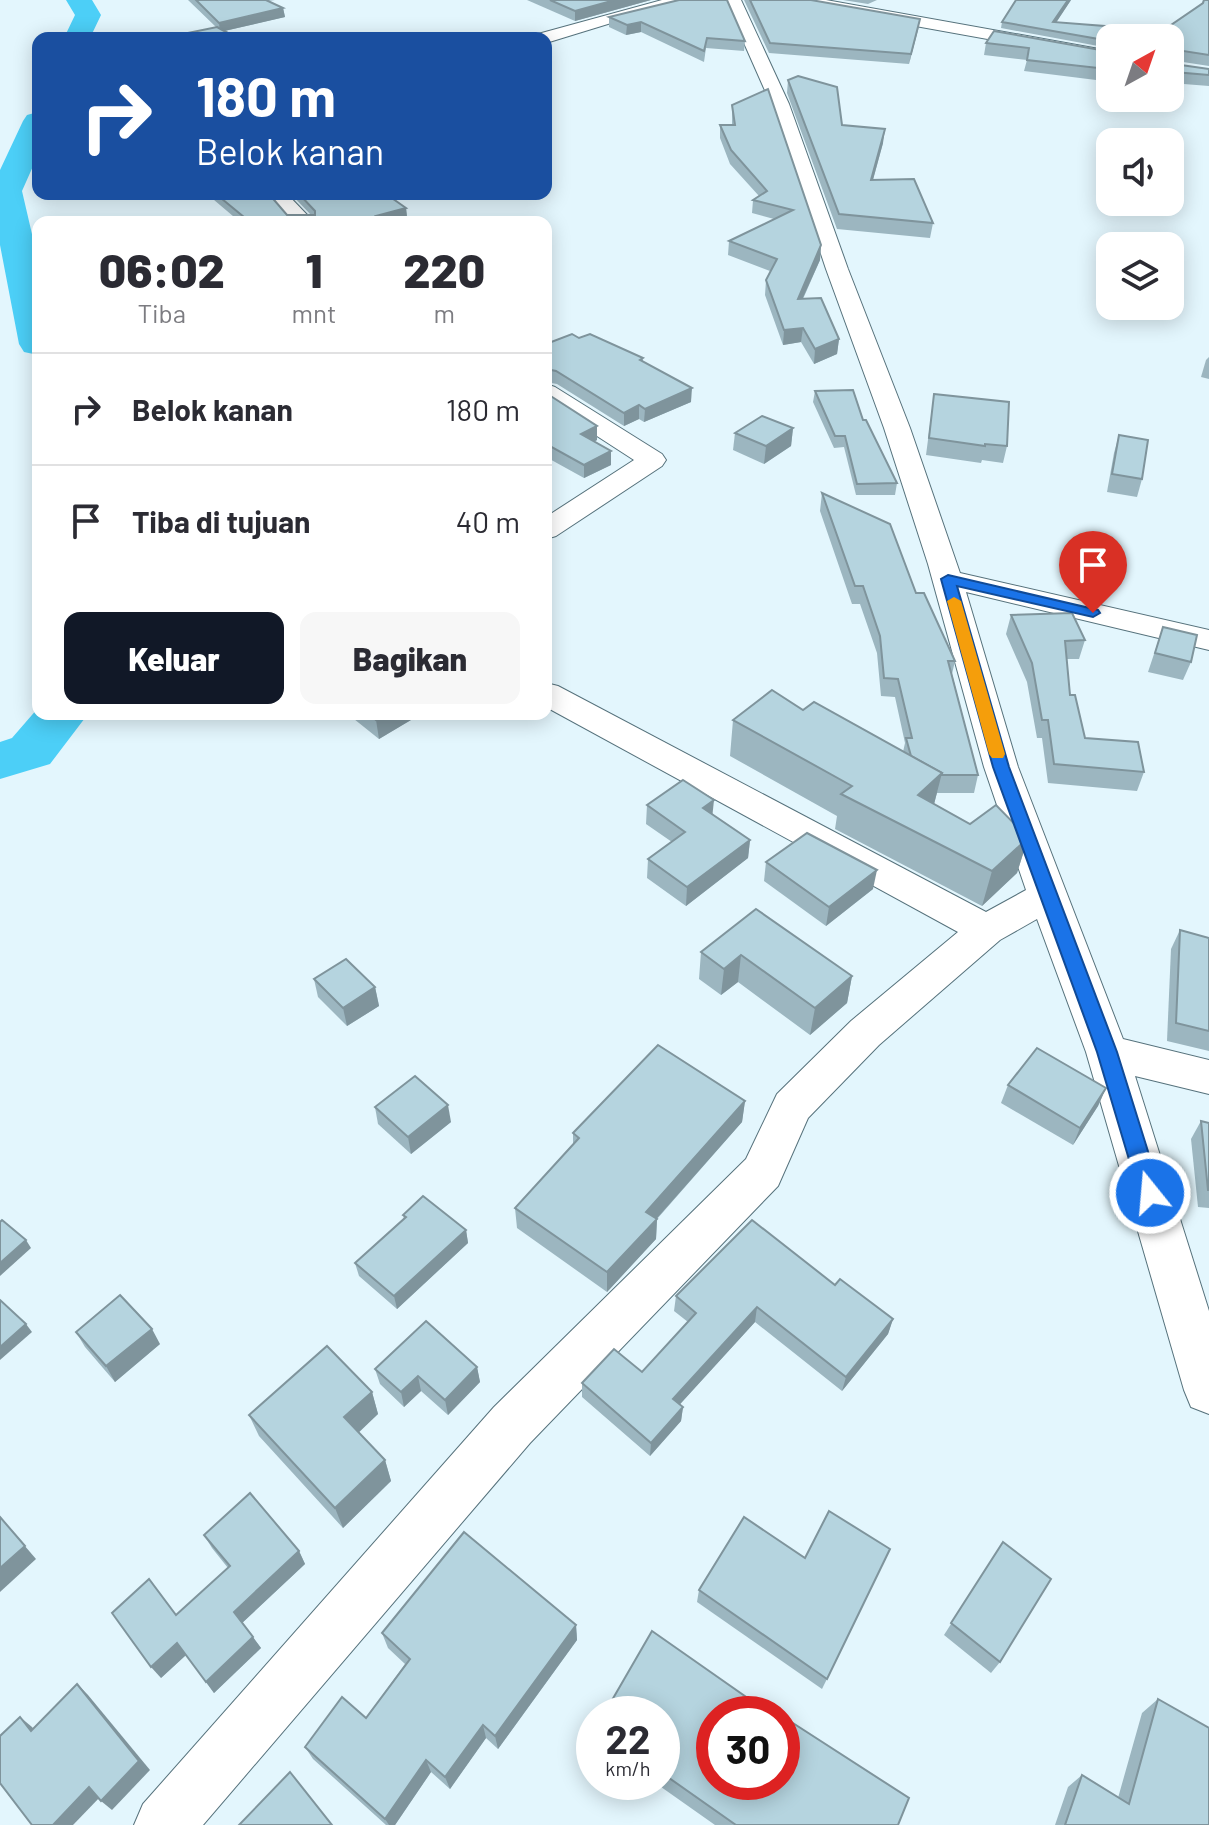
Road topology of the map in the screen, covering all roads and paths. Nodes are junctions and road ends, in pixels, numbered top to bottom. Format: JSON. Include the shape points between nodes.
{"nodes":[{"id":1,"x":603,"y":0,"type":"edge"},
{"id":2,"x":688,"y":0,"type":"edge"},
{"id":3,"x":733,"y":0,"type":"edge"},
{"id":4,"x":799,"y":0,"type":"edge"},
{"id":5,"x":632,"y":13,"type":"junction"},
{"id":6,"x":552,"y":36,"type":"edge"},
{"id":7,"x":1096,"y":53,"type":"edge"},
{"id":8,"x":281,"y":200,"type":"edge"},
{"id":9,"x":297,"y":216,"type":"edge"},
{"id":10,"x":552,"y":396,"type":"edge"},
{"id":11,"x":552,"y":526,"type":"edge"},
{"id":12,"x":948,"y":579,"type":"junction"},
{"id":13,"x":1209,"y":640,"type":"edge"},
{"id":14,"x":552,"y":696,"type":"edge"},
{"id":15,"x":1047,"y":896,"type":"junction"},
{"id":16,"x":986,"y":930,"type":"junction"},
{"id":17,"x":1107,"y":1052,"type":"junction"},
{"id":18,"x":1209,"y":1077,"type":"edge"},
{"id":19,"x":1209,"y":1390,"type":"edge"},
{"id":20,"x":164,"y":1825,"type":"edge"}],
"edges":[{"from":1,"to":5,"type":"street"},
{"from":2,"to":5,"type":"street"},
{"from":3,"to":12,"type":"street","via":[[780,104]]},
{"from":4,"to":7,"type":"street"},
{"from":5,"to":6,"type":"street"},
{"from":8,"to":9,"type":"street"},
{"from":10,"to":11,"type":"street","via":[[652,460]]},
{"from":12,"to":13,"type":"street"},
{"from":12,"to":15,"type":"street","via":[[1001,767]]},
{"from":14,"to":16,"type":"street"},
{"from":15,"to":16,"type":"street"},
{"from":15,"to":17,"type":"street"},
{"from":16,"to":20,"type":"street","via":[[865,1033],[792,1107],[762,1172],[512,1425]]},
{"from":17,"to":18,"type":"street"},
{"from":17,"to":19,"type":"street"}]}
